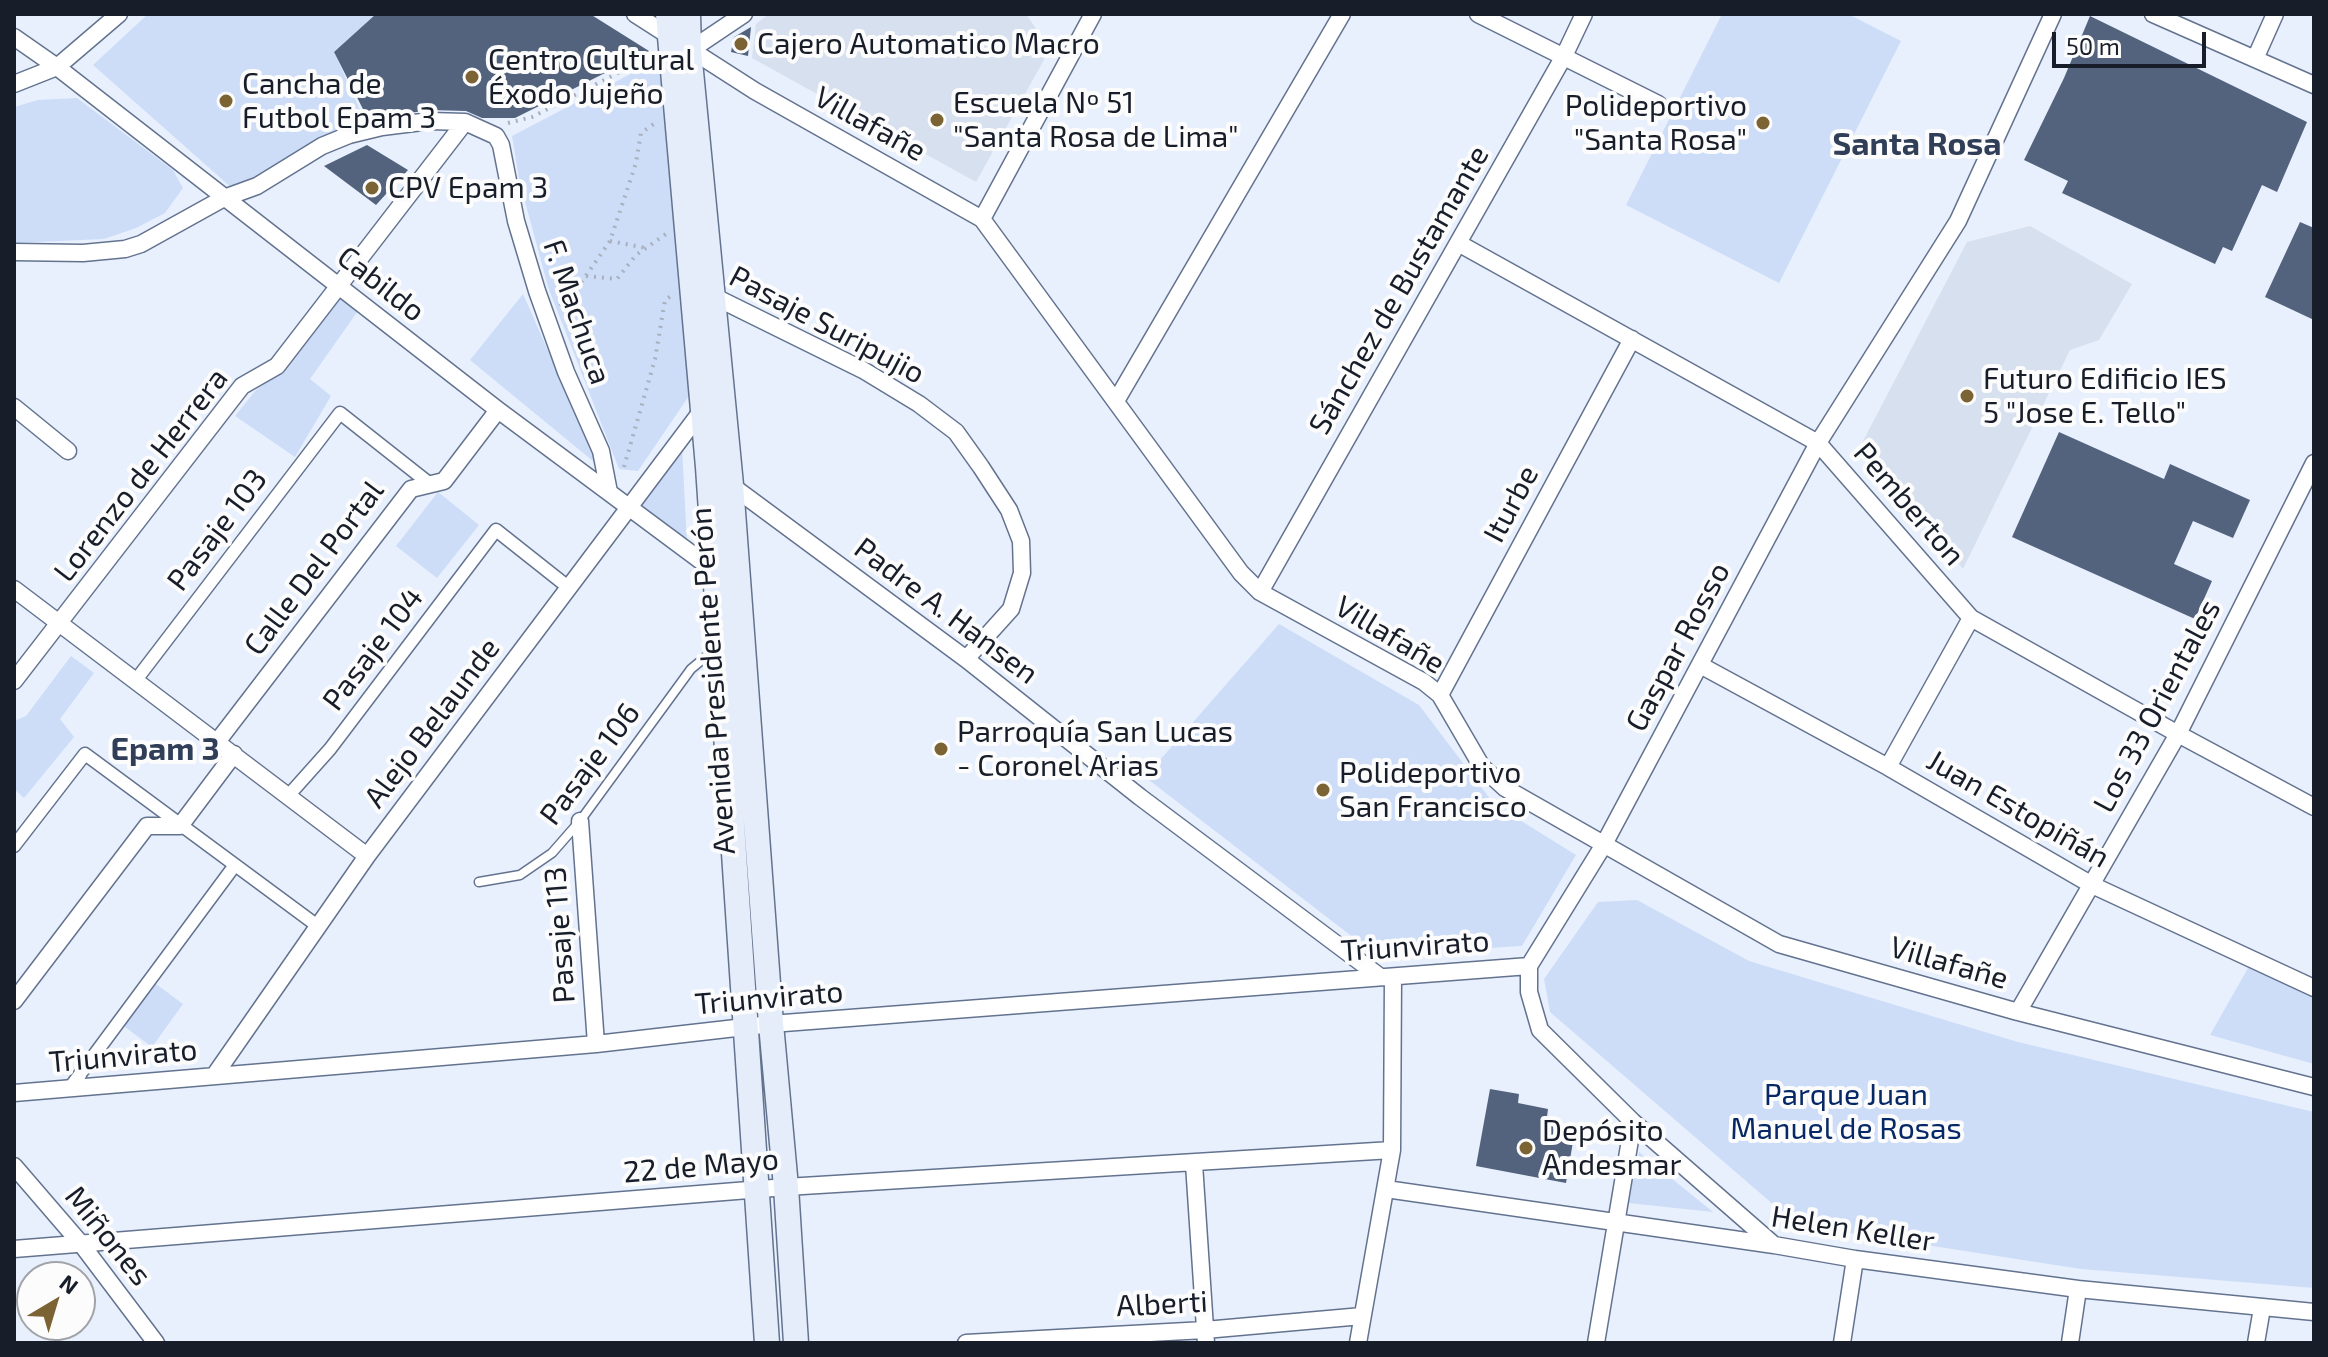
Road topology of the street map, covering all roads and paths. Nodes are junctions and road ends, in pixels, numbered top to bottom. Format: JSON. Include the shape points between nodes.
{"nodes":[{"id":1,"x":119,"y":14,"type":"edge"},
{"id":2,"x":635,"y":14,"type":"edge"},
{"id":3,"x":744,"y":14,"type":"edge"},
{"id":4,"x":1093,"y":14,"type":"edge"},
{"id":5,"x":1342,"y":14,"type":"edge"},
{"id":6,"x":1478,"y":14,"type":"edge"},
{"id":7,"x":1584,"y":14,"type":"edge"},
{"id":8,"x":2053,"y":14,"type":"edge"},
{"id":9,"x":2153,"y":14,"type":"edge"},
{"id":10,"x":2275,"y":14,"type":"edge"},
{"id":11,"x":678,"y":26,"type":"edge"},
{"id":12,"x":14,"y":37,"type":"edge"},
{"id":13,"x":1564,"y":56,"type":"junction"},
{"id":14,"x":2255,"y":59,"type":"junction"},
{"id":15,"x":57,"y":67,"type":"junction"},
{"id":16,"x":14,"y":84,"type":"edge"},
{"id":17,"x":2314,"y":85,"type":"edge"},
{"id":18,"x":1658,"y":104,"type":"dead end"},
{"id":19,"x":676,"y":107,"type":"junction"},
{"id":20,"x":465,"y":122,"type":"junction"},
{"id":21,"x":503,"y":123,"type":"dead end"},
{"id":22,"x":224,"y":198,"type":"junction"},
{"id":23,"x":982,"y":219,"type":"junction"},
{"id":24,"x":685,"y":221,"type":"junction"},
{"id":25,"x":610,"y":241,"type":"junction"},
{"id":26,"x":1458,"y":243,"type":"junction"},
{"id":27,"x":646,"y":248,"type":"junction"},
{"id":28,"x":14,"y":252,"type":"edge"},
{"id":29,"x":586,"y":276,"type":"junction"},
{"id":30,"x":690,"y":284,"type":"junction"},
{"id":31,"x":338,"y":285,"type":"junction"},
{"id":32,"x":712,"y":295,"type":"junction"},
{"id":33,"x":547,"y":322,"type":"junction"},
{"id":34,"x":1632,"y":339,"type":"junction"},
{"id":35,"x":1116,"y":401,"type":"junction"},
{"id":36,"x":14,"y":407,"type":"edge"},
{"id":37,"x":703,"y":409,"type":"junction"},
{"id":38,"x":498,"y":410,"type":"junction"},
{"id":39,"x":1818,"y":443,"type":"junction"},
{"id":40,"x":68,"y":451,"type":"dead end"},
{"id":41,"x":2314,"y":463,"type":"edge"},
{"id":42,"x":708,"y":467,"type":"junction"},
{"id":43,"x":430,"y":484,"type":"junction"},
{"id":44,"x":731,"y":485,"type":"junction"},
{"id":45,"x":609,"y":492,"type":"junction"},
{"id":46,"x":628,"y":506,"type":"junction"},
{"id":47,"x":716,"y":572,"type":"junction"},
{"id":48,"x":568,"y":587,"type":"junction"},
{"id":49,"x":14,"y":589,"type":"edge"},
{"id":50,"x":1260,"y":592,"type":"junction"},
{"id":51,"x":1971,"y":618,"type":"junction"},
{"id":52,"x":61,"y":622,"type":"junction"},
{"id":53,"x":721,"y":645,"type":"junction"},
{"id":54,"x":966,"y":659,"type":"junction"},
{"id":55,"x":1700,"y":665,"type":"junction"},
{"id":56,"x":136,"y":680,"type":"junction"},
{"id":57,"x":14,"y":681,"type":"edge"},
{"id":58,"x":1440,"y":695,"type":"junction"},
{"id":59,"x":2178,"y":734,"type":"junction"},
{"id":60,"x":217,"y":742,"type":"junction"},
{"id":61,"x":234,"y":754,"type":"junction"},
{"id":62,"x":1888,"y":767,"type":"junction"},
{"id":63,"x":288,"y":796,"type":"junction"},
{"id":64,"x":2311,"y":800,"type":"edge"},
{"id":65,"x":580,"y":821,"type":"junction"},
{"id":66,"x":180,"y":826,"type":"junction"},
{"id":67,"x":14,"y":846,"type":"edge"},
{"id":68,"x":1603,"y":846,"type":"junction"},
{"id":69,"x":367,"y":856,"type":"junction"},
{"id":70,"x":235,"y":865,"type":"junction"},
{"id":71,"x":479,"y":882,"type":"dead end"},
{"id":72,"x":2092,"y":885,"type":"junction"},
{"id":73,"x":319,"y":927,"type":"junction"},
{"id":74,"x":1529,"y":966,"type":"junction"},
{"id":75,"x":1386,"y":977,"type":"junction"},
{"id":76,"x":2314,"y":988,"type":"edge"},
{"id":77,"x":14,"y":1001,"type":"edge"},
{"id":78,"x":2018,"y":1012,"type":"junction"},
{"id":79,"x":771,"y":1024,"type":"junction"},
{"id":80,"x":744,"y":1027,"type":"junction"},
{"id":81,"x":596,"y":1044,"type":"junction"},
{"id":82,"x":80,"y":1075,"type":"dead end"},
{"id":83,"x":214,"y":1076,"type":"junction"},
{"id":84,"x":2314,"y":1087,"type":"edge"},
{"id":85,"x":69,"y":1089,"type":"junction"},
{"id":86,"x":14,"y":1093,"type":"edge"},
{"id":87,"x":1633,"y":1122,"type":"junction"},
{"id":88,"x":1392,"y":1150,"type":"junction"},
{"id":89,"x":1194,"y":1164,"type":"junction"},
{"id":90,"x":14,"y":1166,"type":"edge"},
{"id":91,"x":786,"y":1187,"type":"junction"},
{"id":92,"x":1386,"y":1189,"type":"junction"},
{"id":93,"x":757,"y":1190,"type":"junction"},
{"id":94,"x":1615,"y":1221,"type":"junction"},
{"id":95,"x":82,"y":1245,"type":"junction"},
{"id":96,"x":1774,"y":1245,"type":"junction"},
{"id":97,"x":14,"y":1249,"type":"edge"},
{"id":98,"x":1855,"y":1259,"type":"junction"},
{"id":99,"x":2078,"y":1289,"type":"junction"},
{"id":100,"x":2262,"y":1308,"type":"junction"},
{"id":101,"x":2314,"y":1312,"type":"edge"},
{"id":102,"x":1362,"y":1316,"type":"junction"},
{"id":103,"x":1206,"y":1336,"type":"edge"},
{"id":104,"x":156,"y":1343,"type":"edge"},
{"id":105,"x":767,"y":1343,"type":"edge"},
{"id":106,"x":796,"y":1343,"type":"edge"},
{"id":107,"x":966,"y":1343,"type":"edge"},
{"id":108,"x":1358,"y":1343,"type":"edge"},
{"id":109,"x":1596,"y":1343,"type":"edge"},
{"id":110,"x":1842,"y":1343,"type":"edge"},
{"id":111,"x":2070,"y":1343,"type":"edge"},
{"id":112,"x":2256,"y":1343,"type":"edge"}],
"edges":[{"from":1,"to":15,"type":"street"},
{"from":2,"to":11,"type":"street","name":"Villafañe"},
{"from":3,"to":11,"type":"street"},
{"from":4,"to":23,"type":"street"},
{"from":5,"to":35,"type":"street"},
{"from":6,"to":13,"type":"street"},
{"from":7,"to":13,"type":"street","name":"Sánchez de Bustamante"},
{"from":8,"to":39,"type":"street","name":"Gaspar Rosso","via":[[1958,221]]},
{"from":9,"to":14,"type":"street"},
{"from":10,"to":14,"type":"street"},
{"from":11,"to":19,"type":"main road","name":"Avenida Presidente Perón"},
{"from":11,"to":21,"type":"path","via":[[654,54],[532,117]]},
{"from":11,"to":23,"type":"street","name":"Villafañe","via":[[755,91]]},
{"from":11,"to":32,"type":"main road","name":"Avenida Presidente Perón"},
{"from":12,"to":15,"type":"street","name":"Cabildo"},
{"from":13,"to":18,"type":"street"},
{"from":13,"to":26,"type":"street","name":"Sánchez de Bustamante"},
{"from":14,"to":17,"type":"street"},
{"from":15,"to":16,"type":"street"},
{"from":15,"to":22,"type":"street","name":"Cabildo"},
{"from":19,"to":24,"type":"main road","name":"Avenida Presidente Perón"},
{"from":19,"to":25,"type":"path","via":[[641,133]]},
{"from":20,"to":22,"type":"street","name":"F. Machuca","via":[[430,121],[349,135],[257,186]]},
{"from":20,"to":31,"type":"street","name":"Lorenzo de Herrera"},
{"from":20,"to":33,"type":"street","name":"F. Machuca","via":[[496,136],[501,145],[516,221]]},
{"from":22,"to":28,"type":"street","name":"F. Machuca","via":[[125,249]]},
{"from":22,"to":31,"type":"street","name":"Cabildo"},
{"from":23,"to":35,"type":"street","name":"Villafañe"},
{"from":24,"to":27,"type":"path"},
{"from":24,"to":30,"type":"main road","name":"Avenida Presidente Perón"},
{"from":25,"to":27,"type":"path"},
{"from":25,"to":29,"type":"path"},
{"from":26,"to":34,"type":"street","name":"Pemberton"},
{"from":26,"to":50,"type":"street","name":"Sánchez de Bustamante"},
{"from":27,"to":29,"type":"path","via":[[617,279]]},
{"from":29,"to":33,"type":"path"},
{"from":30,"to":32,"type":"street","name":"Pasaje Suripujio"},
{"from":30,"to":37,"type":"main road","name":"Avenida Presidente Perón"},
{"from":30,"to":45,"type":"path","via":[[665,300],[655,359],[622,473]]},
{"from":31,"to":38,"type":"street","name":"Cabildo"},
{"from":31,"to":52,"type":"street","name":"Lorenzo de Herrera","via":[[277,366],[242,386]]},
{"from":32,"to":44,"type":"main road","name":"Avenida Presidente Perón"},
{"from":32,"to":54,"type":"street","name":"Pasaje Suripujio","via":[[919,404],[956,432],[981,467],[1009,510],[1021,541],[1022,573],[1011,609]]},
{"from":33,"to":45,"type":"street","name":"F. Machuca","via":[[601,451]]},
{"from":34,"to":39,"type":"street","name":"Pemberton"},
{"from":34,"to":58,"type":"street","name":"Iturbe"},
{"from":35,"to":50,"type":"street","name":"Villafañe"},
{"from":36,"to":40,"type":"street"},
{"from":37,"to":42,"type":"main road","name":"Avenida Presidente Perón"},
{"from":37,"to":46,"type":"street","name":"Alejo Belaunde"},
{"from":38,"to":43,"type":"street","name":"Calle Del Portal","via":[[444,481]]},
{"from":38,"to":45,"type":"street","name":"Cabildo"},
{"from":39,"to":51,"type":"street","name":"Pemberton"},
{"from":39,"to":55,"type":"street","name":"Gaspar Rosso"},
{"from":41,"to":59,"type":"street","name":"Los 33 Orientales"},
{"from":42,"to":44,"type":"street","name":"Padre A. Hansen"},
{"from":42,"to":47,"type":"main road","name":"Avenida Presidente Perón"},
{"from":43,"to":56,"type":"street","name":"Pasaje 103","via":[[340,413]]},
{"from":43,"to":60,"type":"street","name":"Calle Del Portal","via":[[411,489]]},
{"from":44,"to":54,"type":"street","name":"Padre A. Hansen"},
{"from":44,"to":79,"type":"main road","name":"Avenida Presidente Perón"},
{"from":45,"to":46,"type":"street","name":"Cabildo"},
{"from":46,"to":47,"type":"street","name":"Cabildo"},
{"from":46,"to":48,"type":"street","name":"Alejo Belaunde"},
{"from":47,"to":53,"type":"main road","name":"Avenida Presidente Perón"},
{"from":48,"to":63,"type":"street","name":"Pasaje 104","via":[[496,530],[330,749]]},
{"from":48,"to":69,"type":"street","name":"Alejo Belaunde"},
{"from":49,"to":52,"type":"street"},
{"from":50,"to":58,"type":"street","name":"Villafañe"},
{"from":51,"to":59,"type":"street","name":"Pemberton"},
{"from":51,"to":62,"type":"street"},
{"from":52,"to":56,"type":"street"},
{"from":52,"to":57,"type":"street","name":"Lorenzo de Herrera"},
{"from":53,"to":65,"type":"lane","name":"Pasaje 106","via":[[691,669]]},
{"from":53,"to":80,"type":"main road","name":"Avenida Presidente Perón"},
{"from":54,"to":75,"type":"street","name":"Padre A. Hansen","via":[[1140,797]]},
{"from":55,"to":62,"type":"street","name":"Juan Estopiñán"},
{"from":55,"to":68,"type":"street","name":"Gaspar Rosso"},
{"from":56,"to":60,"type":"street"},
{"from":58,"to":68,"type":"street","name":"Villafañe","via":[[1482,767],[1505,788]]},
{"from":59,"to":64,"type":"street","name":"Pemberton"},
{"from":59,"to":72,"type":"street","name":"Los 33 Orientales"},
{"from":60,"to":61,"type":"street"},
{"from":61,"to":63,"type":"street"},
{"from":61,"to":66,"type":"street"},
{"from":62,"to":72,"type":"street","name":"Juan Estopiñán"},
{"from":63,"to":69,"type":"street"},
{"from":65,"to":71,"type":"lane","name":"Pasaje 106","via":[[552,853],[520,875]]},
{"from":65,"to":81,"type":"street","name":"Pasaje 113"},
{"from":66,"to":67,"type":"street","via":[[85,754]]},
{"from":66,"to":70,"type":"street"},
{"from":66,"to":77,"type":"street","via":[[147,826]]},
{"from":68,"to":74,"type":"street","name":"Gaspar Rosso"},
{"from":68,"to":78,"type":"street","name":"Villafañe","via":[[1779,944]]},
{"from":69,"to":73,"type":"street","name":"Alejo Belaunde"},
{"from":70,"to":73,"type":"street"},
{"from":70,"to":85,"type":"street"},
{"from":72,"to":76,"type":"street","name":"Juan Estopiñán"},
{"from":72,"to":78,"type":"street","name":"Los 33 Orientales"},
{"from":73,"to":83,"type":"street","name":"Alejo Belaunde"},
{"from":74,"to":75,"type":"street","name":"Triunvirato"},
{"from":74,"to":87,"type":"street","via":[[1529,992],[1540,1030]]},
{"from":75,"to":79,"type":"street","name":"Triunvirato"},
{"from":75,"to":88,"type":"street"},
{"from":78,"to":84,"type":"street","name":"Villafañe"},
{"from":79,"to":80,"type":"street","name":"Triunvirato"},
{"from":79,"to":91,"type":"main road","name":"Avenida Presidente Perón"},
{"from":80,"to":81,"type":"street","name":"Triunvirato"},
{"from":80,"to":93,"type":"main road","name":"Avenida Presidente Perón"},
{"from":81,"to":83,"type":"street","name":"Triunvirato"},
{"from":82,"to":85,"type":"street"},
{"from":83,"to":85,"type":"street","name":"Triunvirato"},
{"from":85,"to":86,"type":"street","name":"Triunvirato"},
{"from":87,"to":94,"type":"street"},
{"from":87,"to":96,"type":"street"},
{"from":88,"to":89,"type":"street","name":"22 de Mayo"},
{"from":88,"to":92,"type":"street"},
{"from":89,"to":91,"type":"street","name":"22 de Mayo"},
{"from":89,"to":103,"type":"street"},
{"from":90,"to":95,"type":"street","name":"Miñones"},
{"from":91,"to":93,"type":"street","name":"22 de Mayo"},
{"from":91,"to":106,"type":"main road","name":"Avenida Presidente Perón"},
{"from":92,"to":94,"type":"street","name":"Helen Keller"},
{"from":92,"to":102,"type":"street"},
{"from":93,"to":95,"type":"street","name":"22 de Mayo"},
{"from":93,"to":105,"type":"main road","name":"Avenida Presidente Perón"},
{"from":94,"to":96,"type":"street","name":"Helen Keller"},
{"from":94,"to":109,"type":"street"},
{"from":95,"to":97,"type":"street","name":"22 de Mayo"},
{"from":95,"to":104,"type":"street","name":"Miñones"},
{"from":96,"to":98,"type":"street","name":"Helen Keller"},
{"from":98,"to":99,"type":"street","name":"Helen Keller"},
{"from":98,"to":110,"type":"street"},
{"from":99,"to":100,"type":"street","name":"Helen Keller"},
{"from":99,"to":111,"type":"street"},
{"from":100,"to":101,"type":"street","name":"Helen Keller"},
{"from":100,"to":112,"type":"street"},
{"from":102,"to":103,"type":"street","name":"Alberti"},
{"from":102,"to":108,"type":"street"},
{"from":103,"to":107,"type":"street","name":"Alberti"}]}
